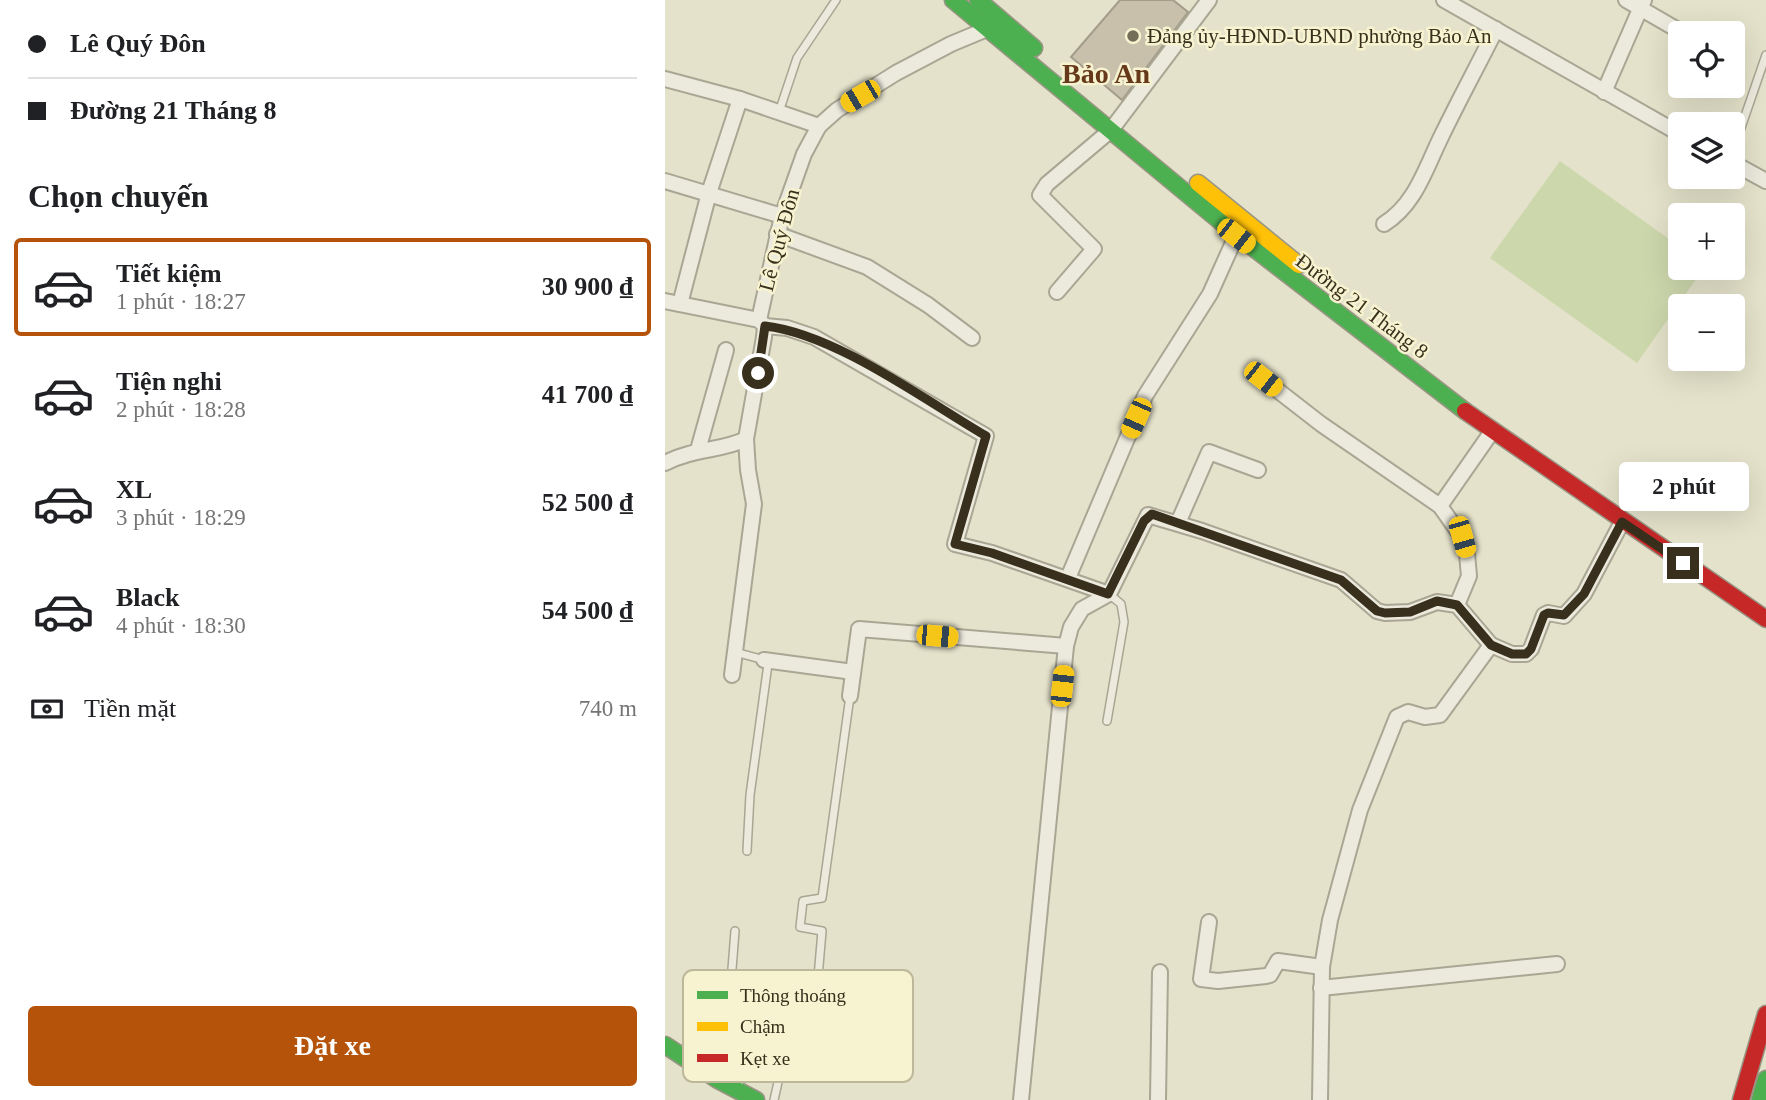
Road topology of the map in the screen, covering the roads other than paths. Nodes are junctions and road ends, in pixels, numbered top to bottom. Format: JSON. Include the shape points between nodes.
{"nodes":[{"id":1,"x":836,"y":0,"type":"edge"},
{"id":2,"x":953,"y":0,"type":"edge"},
{"id":3,"x":978,"y":0,"type":"edge"},
{"id":4,"x":1209,"y":0,"type":"edge"},
{"id":5,"x":1444,"y":0,"type":"edge"},
{"id":6,"x":1626,"y":0,"type":"edge"},
{"id":7,"x":1642,"y":4,"type":"edge"},
{"id":8,"x":1668,"y":23,"type":"edge"},
{"id":9,"x":987,"y":29,"type":"junction"},
{"id":10,"x":1496,"y":29,"type":"junction"},
{"id":11,"x":1766,"y":55,"type":"edge"},
{"id":12,"x":665,"y":79,"type":"edge"},
{"id":13,"x":1604,"y":92,"type":"junction"},
{"id":14,"x":740,"y":99,"type":"junction"},
{"id":15,"x":778,"y":112,"type":"junction"},
{"id":16,"x":1745,"y":116,"type":"edge"},
{"id":17,"x":1115,"y":125,"type":"junction"},
{"id":18,"x":819,"y":127,"type":"junction"},
{"id":19,"x":1668,"y":127,"type":"edge"},
{"id":20,"x":1745,"y":170,"type":"edge"},
{"id":21,"x":665,"y":181,"type":"edge"},
{"id":22,"x":1766,"y":181,"type":"edge"},
{"id":23,"x":709,"y":193,"type":"junction"},
{"id":24,"x":782,"y":216,"type":"junction"},
{"id":25,"x":1384,"y":224,"type":"dead end"},
{"id":26,"x":777,"y":234,"type":"junction"},
{"id":27,"x":1236,"y":236,"type":"junction"},
{"id":28,"x":1056,"y":292,"type":"dead end"},
{"id":29,"x":665,"y":301,"type":"edge"},
{"id":30,"x":680,"y":304,"type":"junction"},
{"id":31,"x":762,"y":323,"type":"junction"},
{"id":32,"x":972,"y":338,"type":"dead end"},
{"id":33,"x":726,"y":351,"type":"dead end"},
{"id":34,"x":1263,"y":379,"type":"dead end"},
{"id":35,"x":1493,"y":430,"type":"junction"},
{"id":36,"x":746,"y":439,"type":"junction"},
{"id":37,"x":698,"y":450,"type":"junction"},
{"id":38,"x":665,"y":463,"type":"edge"},
{"id":39,"x":1258,"y":470,"type":"dead end"},
{"id":40,"x":1440,"y":506,"type":"junction"},
{"id":41,"x":1622,"y":522,"type":"junction"},
{"id":42,"x":1178,"y":523,"type":"junction"},
{"id":43,"x":1068,"y":578,"type":"junction"},
{"id":44,"x":1108,"y":594,"type":"junction"},
{"id":45,"x":1766,"y":604,"type":"edge"},
{"id":46,"x":1457,"y":605,"type":"junction"},
{"id":47,"x":1766,"y":618,"type":"edge"},
{"id":48,"x":1491,"y":645,"type":"junction"},
{"id":49,"x":1066,"y":646,"type":"junction"},
{"id":50,"x":735,"y":652,"type":"junction"},
{"id":51,"x":764,"y":660,"type":"junction"},
{"id":52,"x":853,"y":672,"type":"junction"},
{"id":53,"x":732,"y":675,"type":"dead end"},
{"id":54,"x":850,"y":696,"type":"joint"},
{"id":55,"x":1107,"y":721,"type":"dead end"},
{"id":56,"x":747,"y":851,"type":"dead end"},
{"id":57,"x":1209,"y":922,"type":"dead end"},
{"id":58,"x":735,"y":931,"type":"dead end"},
{"id":59,"x":1557,"y":964,"type":"dead end"},
{"id":60,"x":1322,"y":967,"type":"junction"},
{"id":61,"x":731,"y":970,"type":"edge"},
{"id":62,"x":819,"y":970,"type":"edge"},
{"id":63,"x":1160,"y":972,"type":"dead end"},
{"id":64,"x":1321,"y":988,"type":"junction"},
{"id":65,"x":1766,"y":1014,"type":"edge"},
{"id":66,"x":665,"y":1045,"type":"edge"},
{"id":67,"x":683,"y":1056,"type":"edge"},
{"id":68,"x":1766,"y":1080,"type":"edge"},
{"id":69,"x":725,"y":1082,"type":"edge"},
{"id":70,"x":777,"y":1082,"type":"edge"},
{"id":71,"x":750,"y":1097,"type":"edge"},
{"id":72,"x":774,"y":1100,"type":"edge"},
{"id":73,"x":1021,"y":1100,"type":"edge"},
{"id":74,"x":1158,"y":1100,"type":"edge"},
{"id":75,"x":1320,"y":1100,"type":"edge"},
{"id":76,"x":1741,"y":1100,"type":"edge"},
{"id":77,"x":1760,"y":1100,"type":"edge"}],
"edges":[{"from":1,"to":15,"type":"lane","via":[[797,58]]},
{"from":2,"to":9,"type":"main road","name":"Đường 21 Tháng 8"},
{"from":3,"to":17,"type":"main road","name":"Đường 21 Tháng 8"},
{"from":4,"to":17,"type":"street"},
{"from":5,"to":10,"type":"street"},
{"from":6,"to":7,"type":"street"},
{"from":7,"to":8,"type":"street"},
{"from":7,"to":13,"type":"street"},
{"from":9,"to":17,"type":"main road","name":"Đường 21 Tháng 8"},
{"from":9,"to":18,"type":"street","name":"Lê Quý Đôn","via":[[896,73],[837,110]]},
{"from":10,"to":13,"type":"street"},
{"from":10,"to":25,"type":"street","via":[[1424,177],[1398,216]]},
{"from":11,"to":16,"type":"lane"},
{"from":12,"to":14,"type":"street"},
{"from":13,"to":19,"type":"street"},
{"from":14,"to":15,"type":"street"},
{"from":14,"to":23,"type":"street"},
{"from":15,"to":18,"type":"street"},
{"from":17,"to":27,"type":"main road","name":"Đường 21 Tháng 8"},
{"from":17,"to":28,"type":"street","via":[[1040,195],[1094,249]]},
{"from":17,"to":45,"type":"main road","name":"Đường 21 Tháng 8","via":[[1550,458]]},
{"from":18,"to":24,"type":"street","name":"Lê Quý Đôn"},
{"from":20,"to":22,"type":"street"},
{"from":21,"to":23,"type":"street"},
{"from":23,"to":24,"type":"street"},
{"from":23,"to":30,"type":"street"},
{"from":24,"to":26,"type":"street","name":"Lê Quý Đôn"},
{"from":26,"to":31,"type":"street","name":"Lê Quý Đôn"},
{"from":26,"to":32,"type":"street","via":[[877,273]]},
{"from":27,"to":35,"type":"main road","name":"Đường 21 Tháng 8"},
{"from":27,"to":43,"type":"street","via":[[1210,294],[1145,397]]},
{"from":29,"to":30,"type":"street"},
{"from":30,"to":31,"type":"street"},
{"from":31,"to":36,"type":"street","name":"Lê Quý Đôn"},
{"from":31,"to":43,"type":"street","via":[[814,337],[986,436],[955,544]]},
{"from":33,"to":37,"type":"street"},
{"from":34,"to":40,"type":"street"},
{"from":35,"to":40,"type":"street"},
{"from":35,"to":41,"type":"main road","name":"Đường 21 Tháng 8"},
{"from":36,"to":37,"type":"street"},
{"from":36,"to":50,"type":"street","name":"Lê Quý Đôn","via":[[754,504]]},
{"from":37,"to":38,"type":"street"},
{"from":39,"to":42,"type":"street","via":[[1209,452]]},
{"from":40,"to":46,"type":"street","via":[[1468,554],[1469,576]]},
{"from":41,"to":47,"type":"main road","name":"Đường 21 Tháng 8"},
{"from":41,"to":48,"type":"street","via":[[1584,594],[1564,615],[1544,615],[1526,654]]},
{"from":42,"to":44,"type":"street","via":[[1148,515]]},
{"from":42,"to":46,"type":"street","via":[[1341,580],[1377,611],[1410,612],[1437,601]]},
{"from":43,"to":44,"type":"street"},
{"from":44,"to":49,"type":"street","via":[[1082,609]]},
{"from":44,"to":55,"type":"lane","via":[[1121,604],[1124,622]]},
{"from":46,"to":48,"type":"street"},
{"from":48,"to":60,"type":"street","via":[[1440,715],[1408,712],[1397,718],[1360,810]]},
{"from":49,"to":52,"type":"street","via":[[859,629]]},
{"from":49,"to":73,"type":"street"},
{"from":50,"to":51,"type":"lane"},
{"from":50,"to":53,"type":"street","name":"Lê Quý Đôn"},
{"from":51,"to":52,"type":"street"},
{"from":51,"to":56,"type":"lane","via":[[768,664]]},
{"from":52,"to":54,"type":"street"},
{"from":54,"to":62,"type":"lane","via":[[822,898],[803,901],[800,927],[822,931]]},
{"from":57,"to":60,"type":"street","via":[[1201,979],[1266,976],[1278,961]]},
{"from":58,"to":61,"type":"lane"},
{"from":59,"to":64,"type":"street"},
{"from":60,"to":64,"type":"street"},
{"from":63,"to":74,"type":"street"},
{"from":64,"to":75,"type":"street"},
{"from":65,"to":76,"type":"main road"},
{"from":66,"to":67,"type":"main road"},
{"from":68,"to":77,"type":"main road"},
{"from":69,"to":71,"type":"main road"},
{"from":70,"to":72,"type":"lane"}]}
